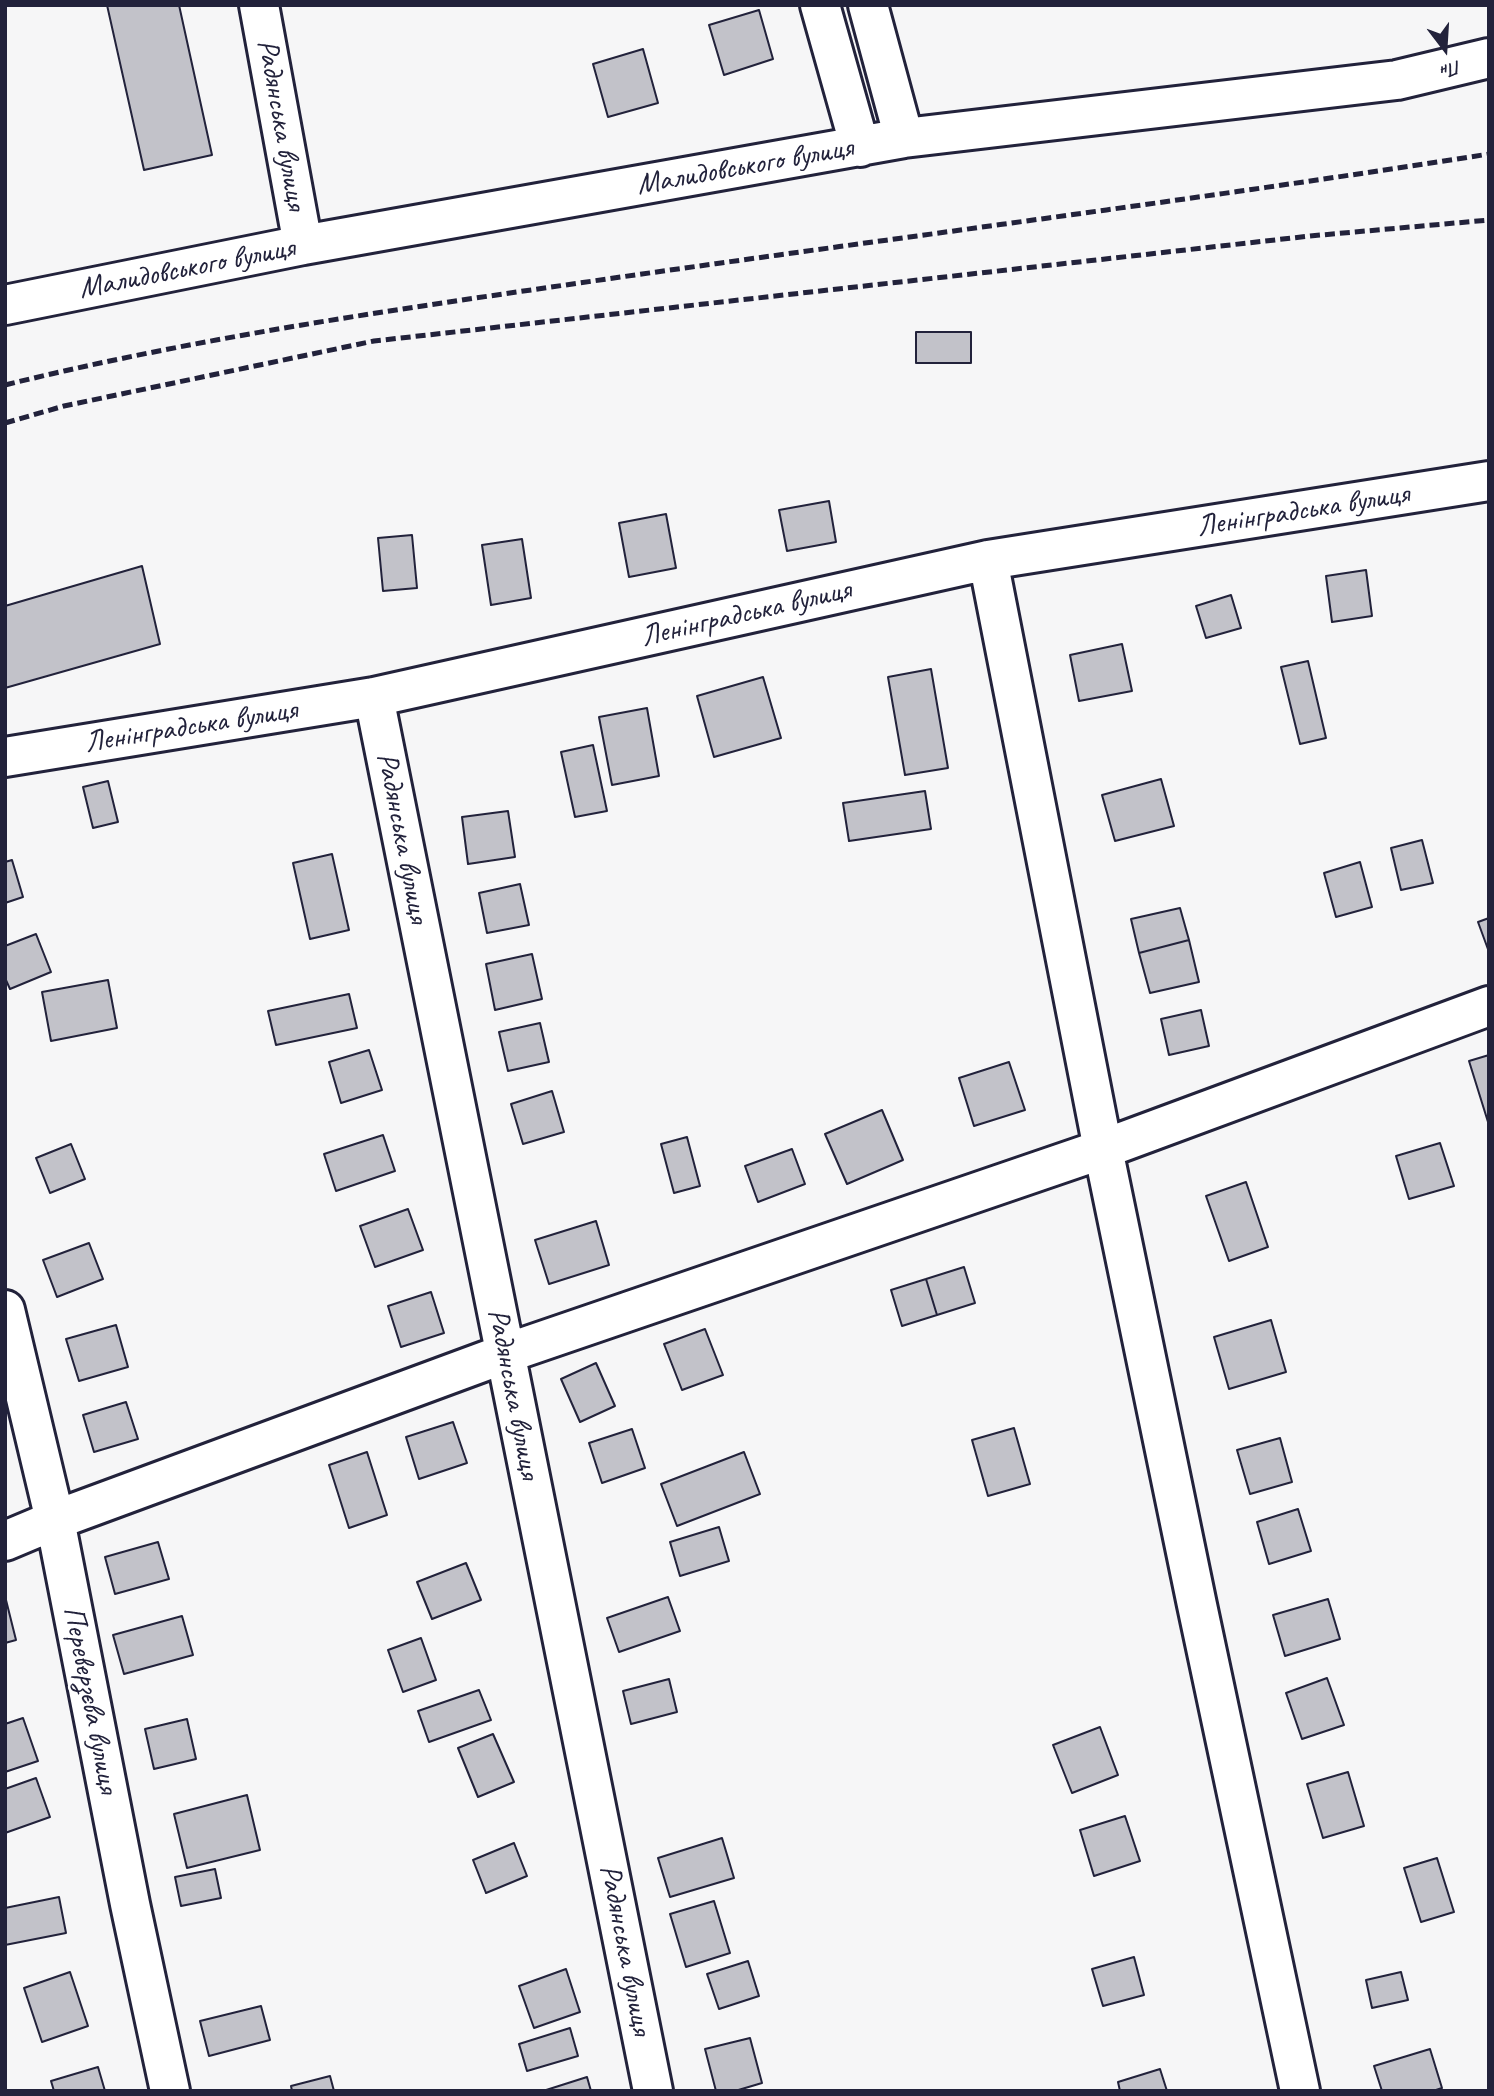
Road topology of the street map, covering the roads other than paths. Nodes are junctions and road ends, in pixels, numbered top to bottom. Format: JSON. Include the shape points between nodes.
{"nodes":[{"id":1,"x":259,"y":5,"type":"edge"},
{"id":2,"x":820,"y":5,"type":"edge"},
{"id":3,"x":868,"y":5,"type":"edge"},
{"id":4,"x":1489,"y":58,"type":"edge"},
{"id":5,"x":904,"y":138,"type":"junction"},
{"id":6,"x":860,"y":147,"type":"junction"},
{"id":7,"x":303,"y":245,"type":"junction"},
{"id":8,"x":5,"y":305,"type":"edge"},
{"id":9,"x":1489,"y":481,"type":"edge"},
{"id":10,"x":988,"y":560,"type":"junction"},
{"id":11,"x":374,"y":697,"type":"junction"},
{"id":12,"x":5,"y":757,"type":"edge"},
{"id":13,"x":1489,"y":1006,"type":"edge"},
{"id":14,"x":1103,"y":1149,"type":"junction"},
{"id":15,"x":5,"y":1311,"type":"edge"},
{"id":16,"x":504,"y":1354,"type":"junction"},
{"id":17,"x":55,"y":1520,"type":"junction"},
{"id":18,"x":5,"y":1541,"type":"edge"},
{"id":19,"x":170,"y":2091,"type":"edge"},
{"id":20,"x":653,"y":2091,"type":"edge"},
{"id":21,"x":1300,"y":2091,"type":"edge"}],
"edges":[{"from":1,"to":7,"type":"street","name":"Радянська вулиця"},
{"from":2,"to":6,"type":"street"},
{"from":3,"to":5,"type":"street"},
{"from":4,"to":5,"type":"street","name":"Малидовського вулиця","via":[[1397,80]]},
{"from":5,"to":6,"type":"street","name":"Малидовського вулиця"},
{"from":6,"to":7,"type":"street","name":"Малидовського вулиця"},
{"from":7,"to":8,"type":"street","name":"Малидовського вулиця"},
{"from":9,"to":10,"type":"street","name":"Ленінградська вулиця"},
{"from":10,"to":11,"type":"street","name":"Ленінградська вулиця"},
{"from":10,"to":14,"type":"street"},
{"from":11,"to":12,"type":"street","name":"Ленінградська вулиця"},
{"from":11,"to":16,"type":"street","name":"Радянська вулиця"},
{"from":13,"to":14,"type":"street"},
{"from":14,"to":16,"type":"street"},
{"from":14,"to":21,"type":"street"},
{"from":15,"to":17,"type":"street","name":"Переверзєва вулиця"},
{"from":16,"to":17,"type":"street"},
{"from":16,"to":20,"type":"street","name":"Радянська вулиця"},
{"from":17,"to":18,"type":"street"},
{"from":17,"to":19,"type":"street","name":"Переверзєва вулиця"}]}
